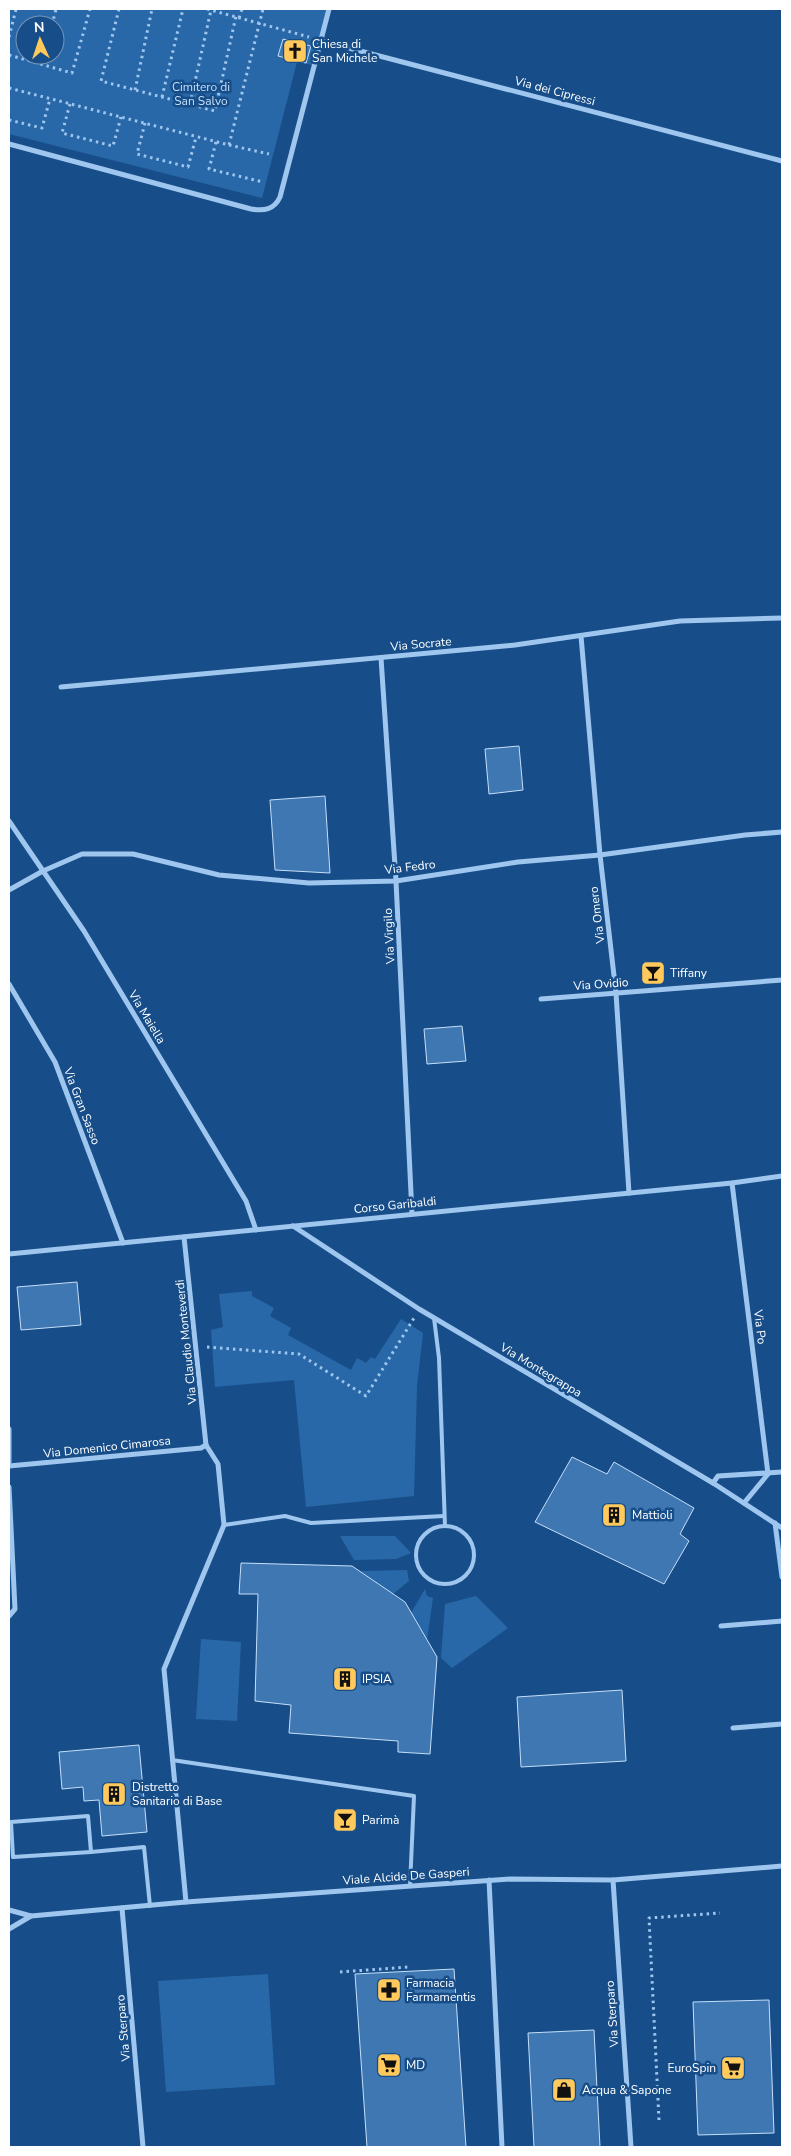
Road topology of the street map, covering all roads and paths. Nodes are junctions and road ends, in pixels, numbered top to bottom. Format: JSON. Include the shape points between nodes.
{"nodes":[{"id":1,"x":16,"y":9,"type":"edge"},
{"id":2,"x":90,"y":9,"type":"edge"},
{"id":3,"x":119,"y":9,"type":"edge"},
{"id":4,"x":152,"y":9,"type":"edge"},
{"id":5,"x":183,"y":9,"type":"edge"},
{"id":6,"x":210,"y":9,"type":"edge"},
{"id":7,"x":242,"y":9,"type":"edge"},
{"id":8,"x":263,"y":9,"type":"edge"},
{"id":9,"x":329,"y":9,"type":"edge"},
{"id":10,"x":238,"y":17,"type":"junction"},
{"id":11,"x":259,"y":23,"type":"junction"},
{"id":12,"x":9,"y":37,"type":"edge"},
{"id":13,"x":322,"y":41,"type":"junction"},
{"id":14,"x":44,"y":65,"type":"edge"},
{"id":15,"x":9,"y":88,"type":"edge"},
{"id":16,"x":135,"y":90,"type":"junction"},
{"id":17,"x":162,"y":97,"type":"junction"},
{"id":18,"x":50,"y":99,"type":"junction"},
{"id":19,"x":70,"y":104,"type":"junction"},
{"id":20,"x":190,"y":104,"type":"junction"},
{"id":21,"x":121,"y":117,"type":"junction"},
{"id":22,"x":9,"y":120,"type":"edge"},
{"id":23,"x":145,"y":123,"type":"junction"},
{"id":24,"x":196,"y":136,"type":"junction"},
{"id":25,"x":216,"y":142,"type":"junction"},
{"id":26,"x":9,"y":144,"type":"edge"},
{"id":27,"x":229,"y":145,"type":"junction"},
{"id":28,"x":269,"y":154,"type":"dead end"},
{"id":29,"x":782,"y":161,"type":"edge"},
{"id":30,"x":262,"y":182,"type":"dead end"},
{"id":31,"x":782,"y":618,"type":"edge"},
{"id":32,"x":581,"y":636,"type":"junction"},
{"id":33,"x":381,"y":658,"type":"junction"},
{"id":34,"x":61,"y":688,"type":"dead end"},
{"id":35,"x":9,"y":821,"type":"edge"},
{"id":36,"x":782,"y":832,"type":"edge"},
{"id":37,"x":600,"y":855,"type":"junction"},
{"id":38,"x":43,"y":871,"type":"junction"},
{"id":39,"x":396,"y":881,"type":"junction"},
{"id":40,"x":9,"y":890,"type":"edge"},
{"id":41,"x":782,"y":980,"type":"edge"},
{"id":42,"x":9,"y":984,"type":"edge"},
{"id":43,"x":616,"y":993,"type":"junction"},
{"id":44,"x":541,"y":998,"type":"dead end"},
{"id":45,"x":782,"y":1176,"type":"edge"},
{"id":46,"x":732,"y":1183,"type":"junction"},
{"id":47,"x":629,"y":1193,"type":"junction"},
{"id":48,"x":412,"y":1214,"type":"junction"},
{"id":49,"x":292,"y":1226,"type":"junction"},
{"id":50,"x":256,"y":1230,"type":"junction"},
{"id":51,"x":184,"y":1237,"type":"junction"},
{"id":52,"x":123,"y":1242,"type":"junction"},
{"id":53,"x":9,"y":1254,"type":"edge"},
{"id":54,"x":419,"y":1309,"type":"junction"},
{"id":55,"x":434,"y":1318,"type":"junction"},
{"id":56,"x":196,"y":1346,"type":"junction"},
{"id":57,"x":9,"y":1429,"type":"edge"},
{"id":58,"x":206,"y":1445,"type":"junction"},
{"id":59,"x":9,"y":1462,"type":"edge"},
{"id":60,"x":9,"y":1466,"type":"edge"},
{"id":61,"x":782,"y":1472,"type":"edge"},
{"id":62,"x":768,"y":1474,"type":"junction"},
{"id":63,"x":713,"y":1483,"type":"junction"},
{"id":64,"x":9,"y":1486,"type":"edge"},
{"id":65,"x":744,"y":1503,"type":"junction"},
{"id":66,"x":444,"y":1516,"type":"junction"},
{"id":67,"x":776,"y":1523,"type":"junction"},
{"id":68,"x":224,"y":1525,"type":"junction"},
{"id":69,"x":444,"y":1526,"type":"junction"},
{"id":70,"x":782,"y":1528,"type":"edge"},
{"id":71,"x":782,"y":1577,"type":"edge"},
{"id":72,"x":9,"y":1616,"type":"edge"},
{"id":73,"x":782,"y":1621,"type":"edge"},
{"id":74,"x":721,"y":1626,"type":"dead end"},
{"id":75,"x":782,"y":1724,"type":"edge"},
{"id":76,"x":733,"y":1728,"type":"dead end"},
{"id":77,"x":172,"y":1760,"type":"junction"},
{"id":78,"x":91,"y":1852,"type":"junction"},
{"id":79,"x":782,"y":1866,"type":"edge"},
{"id":80,"x":489,"y":1880,"type":"junction"},
{"id":81,"x":613,"y":1880,"type":"junction"},
{"id":82,"x":410,"y":1886,"type":"junction"},
{"id":83,"x":186,"y":1902,"type":"junction"},
{"id":84,"x":150,"y":1906,"type":"junction"},
{"id":85,"x":122,"y":1908,"type":"junction"},
{"id":86,"x":9,"y":1910,"type":"edge"},
{"id":87,"x":720,"y":1913,"type":"dead end"},
{"id":88,"x":31,"y":1916,"type":"junction"},
{"id":89,"x":9,"y":1929,"type":"edge"},
{"id":90,"x":408,"y":1967,"type":"dead end"},
{"id":91,"x":340,"y":1972,"type":"dead end"},
{"id":92,"x":659,"y":2120,"type":"dead end"},
{"id":93,"x":143,"y":2147,"type":"edge"},
{"id":94,"x":502,"y":2147,"type":"edge"},
{"id":95,"x":631,"y":2147,"type":"edge"}],
"edges":[{"from":1,"to":12,"type":"path"},
{"from":2,"to":14,"type":"path","via":[[72,73]]},
{"from":3,"to":16,"type":"path","via":[[101,81]]},
{"from":4,"to":16,"type":"path"},
{"from":5,"to":17,"type":"path"},
{"from":6,"to":10,"type":"path"},
{"from":6,"to":20,"type":"path"},
{"from":7,"to":10,"type":"path"},
{"from":8,"to":11,"type":"path"},
{"from":9,"to":13,"type":"street"},
{"from":10,"to":11,"type":"path"},
{"from":10,"to":20,"type":"path","via":[[215,111]]},
{"from":11,"to":13,"type":"path"},
{"from":11,"to":27,"type":"path"},
{"from":13,"to":26,"type":"street","via":[[280,197],[272,208],[266,210],[251,209]]},
{"from":13,"to":29,"type":"street","name":"Via dei Cipressi"},
{"from":15,"to":18,"type":"path"},
{"from":16,"to":17,"type":"path"},
{"from":17,"to":20,"type":"path"},
{"from":18,"to":19,"type":"path"},
{"from":18,"to":22,"type":"path","via":[[42,128]]},
{"from":19,"to":21,"type":"path"},
{"from":19,"to":21,"type":"path","via":[[62,133],[113,146]]},
{"from":21,"to":23,"type":"path"},
{"from":23,"to":24,"type":"path"},
{"from":23,"to":24,"type":"path","via":[[137,154],[188,167]]},
{"from":24,"to":25,"type":"path"},
{"from":25,"to":27,"type":"path"},
{"from":25,"to":30,"type":"path","via":[[209,169]]},
{"from":27,"to":28,"type":"path"},
{"from":31,"to":32,"type":"street","name":"Via Socrate","via":[[680,621]]},
{"from":32,"to":33,"type":"street","name":"Via Socrate","via":[[515,646]]},
{"from":32,"to":37,"type":"street","name":"Via Omero"},
{"from":33,"to":34,"type":"street","name":"Via Socrate"},
{"from":33,"to":39,"type":"street","name":"Via Virgilo"},
{"from":35,"to":38,"type":"street","name":"Via Maiella"},
{"from":36,"to":37,"type":"street","name":"Via Fedro"},
{"from":37,"to":39,"type":"street","name":"Via Fedro","via":[[518,862]]},
{"from":37,"to":43,"type":"street","name":"Via Omero"},
{"from":38,"to":39,"type":"street","name":"Via Fedro","via":[[82,854],[133,854],[219,875],[309,883]]},
{"from":38,"to":40,"type":"street","name":"Via Fedro"},
{"from":38,"to":50,"type":"street","name":"Via Maiella","via":[[84,930],[246,1200]]},
{"from":39,"to":48,"type":"street","name":"Via Virgilo"},
{"from":41,"to":43,"type":"street","name":"Via Ovidio"},
{"from":42,"to":52,"type":"street","name":"Via Gran Sasso","via":[[55,1062]]},
{"from":43,"to":44,"type":"street","name":"Via Ovidio"},
{"from":43,"to":47,"type":"street","name":"Via Omero"},
{"from":45,"to":46,"type":"street","name":"Corso Garibaldi"},
{"from":46,"to":47,"type":"street","name":"Corso Garibaldi"},
{"from":46,"to":62,"type":"street","name":"Via Po"},
{"from":47,"to":48,"type":"street","name":"Corso Garibaldi"},
{"from":48,"to":49,"type":"street","name":"Corso Garibaldi"},
{"from":49,"to":50,"type":"street","name":"Corso Garibaldi"},
{"from":49,"to":54,"type":"street","name":"Via Montegrappa"},
{"from":50,"to":51,"type":"street","name":"Corso Garibaldi"},
{"from":51,"to":52,"type":"street","name":"Corso Garibaldi"},
{"from":51,"to":56,"type":"street","name":"Via Claudio Monteverdi"},
{"from":52,"to":53,"type":"street","name":"Corso Garibaldi"},
{"from":54,"to":55,"type":"street","name":"Via Montegrappa"},
{"from":54,"to":56,"type":"path","via":[[366,1396],[299,1354]]},
{"from":55,"to":63,"type":"street","name":"Via Montegrappa"},
{"from":55,"to":66,"type":"lane","via":[[439,1358]]},
{"from":56,"to":58,"type":"street","name":"Via Claudio Monteverdi"},
{"from":57,"to":59,"type":"street"},
{"from":58,"to":60,"type":"street","name":"Via Domenico Cimarosa"},
{"from":58,"to":68,"type":"street","via":[[218,1464]]},
{"from":61,"to":62,"type":"street"},
{"from":62,"to":63,"type":"street","via":[[718,1476]]},
{"from":62,"to":65,"type":"street"},
{"from":63,"to":65,"type":"street","name":"Via Montegrappa"},
{"from":64,"to":72,"type":"street","via":[[15,1610]]},
{"from":65,"to":67,"type":"street","name":"Via Montegrappa"},
{"from":66,"to":68,"type":"lane","via":[[311,1523],[285,1516]]},
{"from":66,"to":69,"type":"lane"},
{"from":67,"to":70,"type":"street","name":"Via Montegrappa"},
{"from":67,"to":71,"type":"street"},
{"from":68,"to":77,"type":"street","via":[[164,1669]]},
{"from":69,"to":69,"type":"lane","via":[[463,1532],[474,1549],[471,1568],[458,1582],[448,1584],[430,1580],[418,1566],[416,1557],[417,1548],[427,1532]]},
{"from":73,"to":74,"type":"street"},
{"from":75,"to":76,"type":"street"},
{"from":77,"to":82,"type":"lane","via":[[414,1796]]},
{"from":77,"to":83,"type":"street"},
{"from":78,"to":78,"type":"lane","via":[[88,1816],[11,1822],[13,1857]]},
{"from":78,"to":84,"type":"lane","via":[[144,1847]]},
{"from":79,"to":81,"type":"street","name":"Viale Alcide De Gasperi"},
{"from":80,"to":81,"type":"street","name":"Viale Alcide De Gasperi"},
{"from":80,"to":82,"type":"street","name":"Viale Alcide De Gasperi"},
{"from":80,"to":94,"type":"street"},
{"from":81,"to":95,"type":"street","name":"Via Sterparo"},
{"from":82,"to":83,"type":"street","name":"Viale Alcide De Gasperi"},
{"from":83,"to":84,"type":"street","name":"Viale Alcide De Gasperi"},
{"from":84,"to":85,"type":"street","name":"Viale Alcide De Gasperi"},
{"from":85,"to":88,"type":"street","name":"Viale Alcide De Gasperi"},
{"from":85,"to":93,"type":"street","name":"Via Sterparo"},
{"from":86,"to":88,"type":"street","name":"Viale Alcide De Gasperi"},
{"from":87,"to":92,"type":"path","via":[[648,1918]]},
{"from":88,"to":89,"type":"street","name":"Viale Alcide De Gasperi"},
{"from":90,"to":91,"type":"path"}]}
